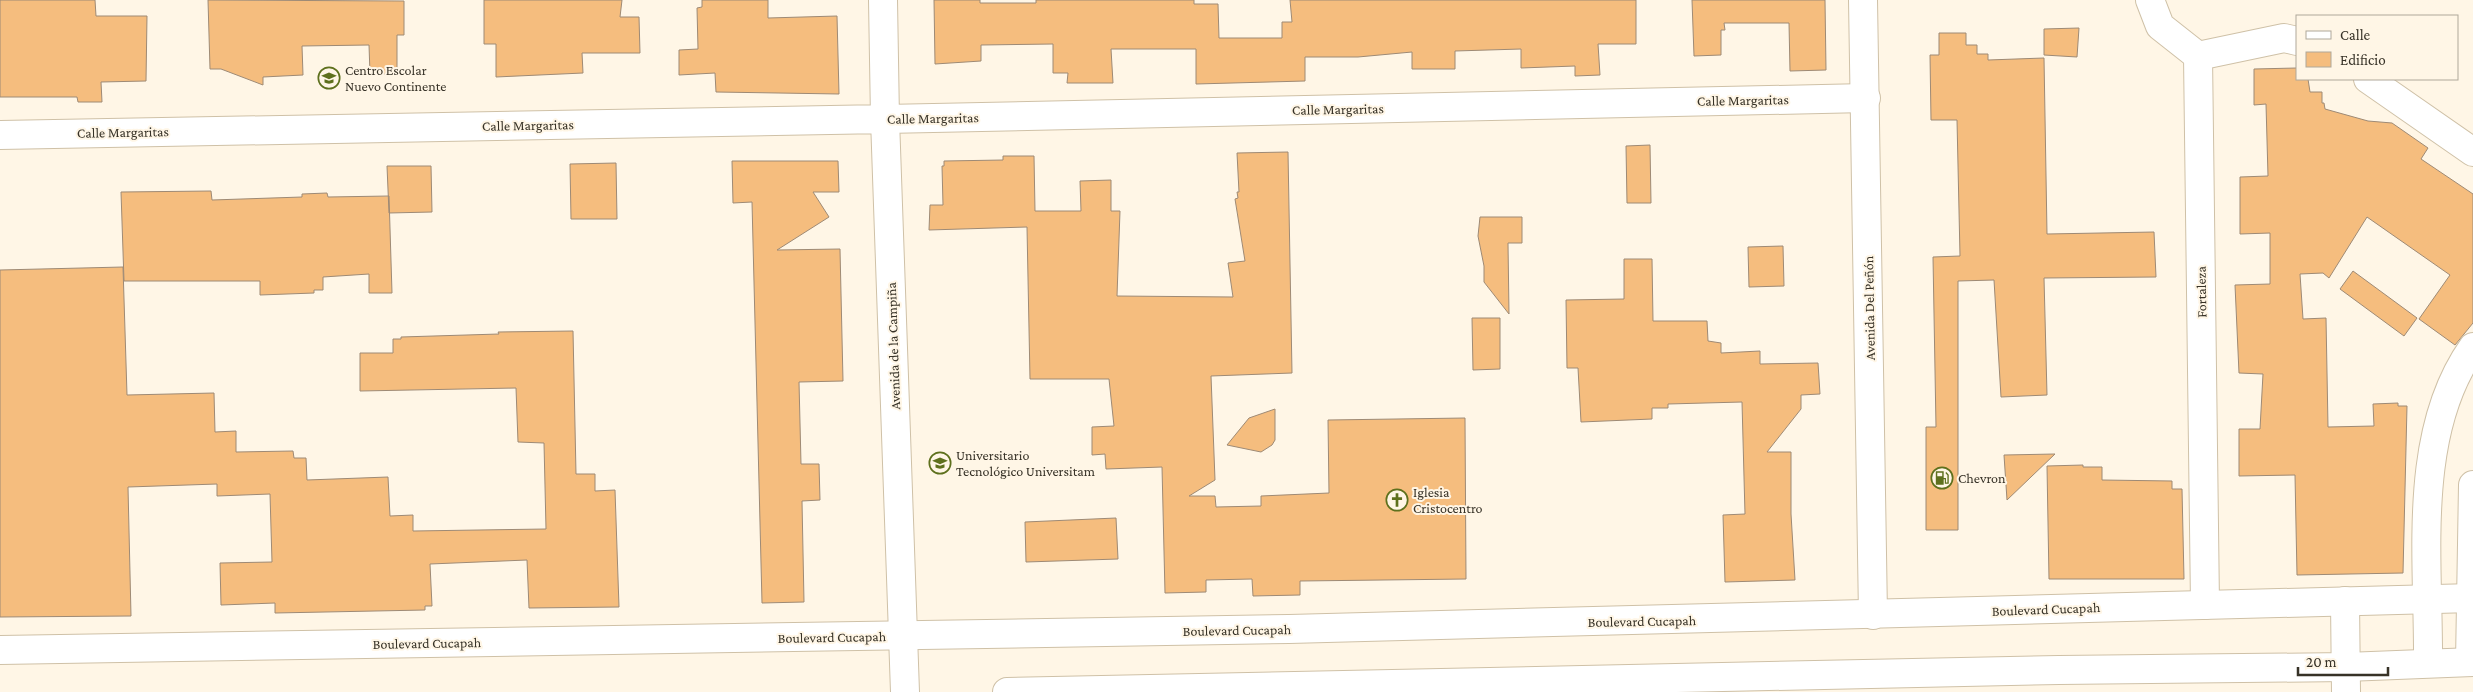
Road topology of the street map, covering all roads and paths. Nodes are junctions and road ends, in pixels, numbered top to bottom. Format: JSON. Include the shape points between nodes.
{"nodes":[{"id":1,"x":883,"y":0,"type":"edge"},
{"id":2,"x":1863,"y":0,"type":"edge"},
{"id":3,"x":2150,"y":0,"type":"edge"},
{"id":4,"x":2296,"y":41,"type":"edge"},
{"id":5,"x":2198,"y":56,"type":"junction"},
{"id":6,"x":2369,"y":80,"type":"edge"},
{"id":7,"x":1866,"y":98,"type":"junction"},
{"id":8,"x":885,"y":119,"type":"junction"},
{"id":9,"x":0,"y":135,"type":"edge"},
{"id":10,"x":2473,"y":152,"type":"edge"},
{"id":11,"x":2473,"y":347,"type":"edge"},
{"id":12,"x":2473,"y":485,"type":"edge"},
{"id":13,"x":2472,"y":598,"type":"edge"},
{"id":14,"x":2428,"y":599,"type":"junction"},
{"id":15,"x":2346,"y":601,"type":"junction"},
{"id":16,"x":2205,"y":605,"type":"junction"},
{"id":17,"x":1873,"y":615,"type":"junction"},
{"id":18,"x":904,"y":635,"type":"junction"},
{"id":19,"x":0,"y":650,"type":"edge"},
{"id":20,"x":2472,"y":662,"type":"edge"},
{"id":21,"x":2428,"y":663,"type":"junction"},
{"id":22,"x":2346,"y":679,"type":"edge"},
{"id":23,"x":905,"y":692,"type":"edge"},
{"id":24,"x":1007,"y":692,"type":"edge"}],
"edges":[{"from":1,"to":8,"type":"street","name":"Avenida de la Campiña"},
{"from":2,"to":7,"type":"street","name":"Avenida Del Peñón"},
{"from":3,"to":5,"type":"street","via":[[2160,26]]},
{"from":4,"to":5,"type":"street","via":[[2284,38]]},
{"from":5,"to":16,"type":"street","name":"Fortaleza"},
{"from":6,"to":10,"type":"street"},
{"from":7,"to":8,"type":"street","name":"Calle Margaritas"},
{"from":7,"to":17,"type":"street","name":"Avenida Del Peñón"},
{"from":8,"to":9,"type":"street","name":"Calle Margaritas"},
{"from":8,"to":18,"type":"street","name":"Avenida de la Campiña"},
{"from":11,"to":14,"type":"street","via":[[2465,358],[2438,421],[2428,485]]},
{"from":12,"to":13,"type":"street"},
{"from":13,"to":14,"type":"street","name":"Boulevard Cucapah"},
{"from":13,"to":20,"type":"street"},
{"from":14,"to":15,"type":"street","name":"Boulevard Cucapah"},
{"from":14,"to":21,"type":"street"},
{"from":15,"to":16,"type":"street","name":"Boulevard Cucapah"},
{"from":15,"to":22,"type":"street"},
{"from":16,"to":17,"type":"street","name":"Boulevard Cucapah"},
{"from":17,"to":18,"type":"street","name":"Boulevard Cucapah"},
{"from":18,"to":19,"type":"street","name":"Boulevard Cucapah"},
{"from":18,"to":23,"type":"street","name":"Avenida de la Campiña"},
{"from":20,"to":21,"type":"street"},
{"from":21,"to":22,"type":"street"},
{"from":22,"to":24,"type":"street","via":[[2049,670]]}]}
